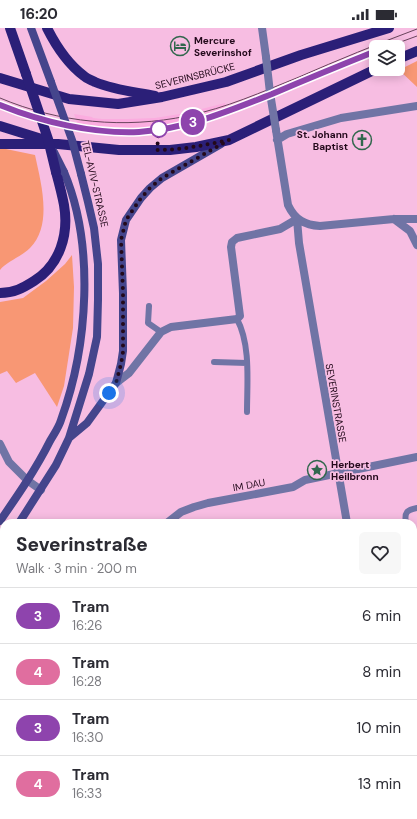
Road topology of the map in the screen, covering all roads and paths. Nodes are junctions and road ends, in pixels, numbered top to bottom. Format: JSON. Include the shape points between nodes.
{"nodes":[{"id":1,"x":10,"y":28,"type":"edge"},
{"id":2,"x":31,"y":28,"type":"edge"},
{"id":3,"x":47,"y":28,"type":"edge"},
{"id":4,"x":262,"y":28,"type":"edge"},
{"id":5,"x":388,"y":28,"type":"edge"},
{"id":6,"x":417,"y":51,"type":"edge"},
{"id":7,"x":405,"y":56,"type":"edge"},
{"id":8,"x":369,"y":72,"type":"edge"},
{"id":9,"x":1,"y":79,"type":"edge"},
{"id":10,"x":162,"y":97,"type":"junction"},
{"id":11,"x":417,"y":106,"type":"edge"},
{"id":12,"x":0,"y":126,"type":"edge"},
{"id":13,"x":229,"y":140,"type":"junction"},
{"id":14,"x":277,"y":140,"type":"junction"},
{"id":15,"x":0,"y":144,"type":"edge"},
{"id":16,"x":58,"y":144,"type":"junction"},
{"id":17,"x":60,"y":172,"type":"junction"},
{"id":18,"x":297,"y":219,"type":"junction"},
{"id":19,"x":394,"y":219,"type":"junction"},
{"id":20,"x":417,"y":219,"type":"edge"},
{"id":21,"x":417,"y":245,"type":"edge"},
{"id":22,"x":0,"y":293,"type":"edge"},
{"id":23,"x":149,"y":306,"type":"dead end"},
{"id":24,"x":237,"y":319,"type":"junction"},
{"id":25,"x":161,"y":332,"type":"junction"},
{"id":26,"x":214,"y":362,"type":"dead end"},
{"id":27,"x":247,"y":363,"type":"junction"},
{"id":28,"x":116,"y":383,"type":"junction"},
{"id":29,"x":246,"y":412,"type":"dead end"},
{"id":30,"x":69,"y":438,"type":"junction"},
{"id":31,"x":0,"y":444,"type":"edge"},
{"id":32,"x":2,"y":454,"type":"edge"},
{"id":33,"x":417,"y":457,"type":"edge"},
{"id":34,"x":338,"y":473,"type":"junction"},
{"id":35,"x":27,"y":480,"type":"junction"},
{"id":36,"x":41,"y":490,"type":"junction"},
{"id":37,"x":417,"y":508,"type":"edge"},
{"id":38,"x":1,"y":519,"type":"edge"},
{"id":39,"x":22,"y":519,"type":"edge"},
{"id":40,"x":172,"y":519,"type":"edge"},
{"id":41,"x":346,"y":519,"type":"edge"},
{"id":42,"x":405,"y":519,"type":"edge"}],
"edges":[{"from":1,"to":17,"type":"main road","bridge":true},
{"from":2,"to":30,"type":"main road","name":"TEL-AVIV-STRASSE","bridge":true,"via":[[82,174],[94,228],[98,264],[97,336],[90,374]]},
{"from":3,"to":10,"type":"main road","via":[[70,64],[85,77],[122,90]]},
{"from":4,"to":14,"type":"street","name":"SEVERINSTRASSE","bridge":true},
{"from":5,"to":10,"type":"main road","name":"SEVERINSBRÜCKE","via":[[226,82]]},
{"from":6,"to":7,"type":"main road"},
{"from":8,"to":13,"type":"main road"},
{"from":9,"to":10,"type":"main road","name":"SEVERINSBRÜCKE","via":[[69,99],[118,104]]},
{"from":11,"to":14,"type":"street","via":[[341,118],[287,134]]},
{"from":12,"to":16,"type":"main road"},
{"from":13,"to":16,"type":"main road","via":[[170,150],[119,150]]},
{"from":13,"to":28,"type":"main road","via":[[162,178],[141,198],[126,220],[121,240],[123,352]]},
{"from":14,"to":18,"type":"street","name":"SEVERINSTRASSE","via":[[288,205]]},
{"from":15,"to":16,"type":"main road"},
{"from":17,"to":22,"type":"main road","via":[[65,222],[57,257],[41,277],[20,290]]},
{"from":17,"to":35,"type":"main road","via":[[68,183],[80,231],[84,313],[75,374],[61,421]]},
{"from":18,"to":19,"type":"street","via":[[309,225],[320,226]]},
{"from":18,"to":24,"type":"street","via":[[280,229],[237,238],[232,242],[240,316]]},
{"from":18,"to":34,"type":"street","name":"SEVERINSTRASSE"},
{"from":19,"to":20,"type":"street"},
{"from":19,"to":21,"type":"street","via":[[410,231]]},
{"from":23,"to":25,"type":"lane","via":[[148,323]]},
{"from":24,"to":25,"type":"street","via":[[171,327]]},
{"from":24,"to":27,"type":"lane","via":[[242,328]]},
{"from":25,"to":28,"type":"street","via":[[129,373]]},
{"from":26,"to":27,"type":"lane"},
{"from":27,"to":29,"type":"lane"},
{"from":28,"to":30,"type":"main road","via":[[87,423]]},
{"from":30,"to":36,"type":"main road","name":"TEL-AVIV-STRASSE"},
{"from":31,"to":32,"type":"street"},
{"from":32,"to":35,"type":"street"},
{"from":33,"to":34,"type":"street","name":"IM DAU"},
{"from":34,"to":40,"type":"street","name":"IM DAU","via":[[305,480],[293,487],[208,503],[181,512]]},
{"from":34,"to":41,"type":"street","name":"SEVERINSTRASSE"},
{"from":35,"to":36,"type":"street"},
{"from":35,"to":38,"type":"main road"},
{"from":36,"to":39,"type":"main road","name":"TEL-AVIV-STRASSE"},
{"from":37,"to":42,"type":"lane","via":[[409,510]]}]}
